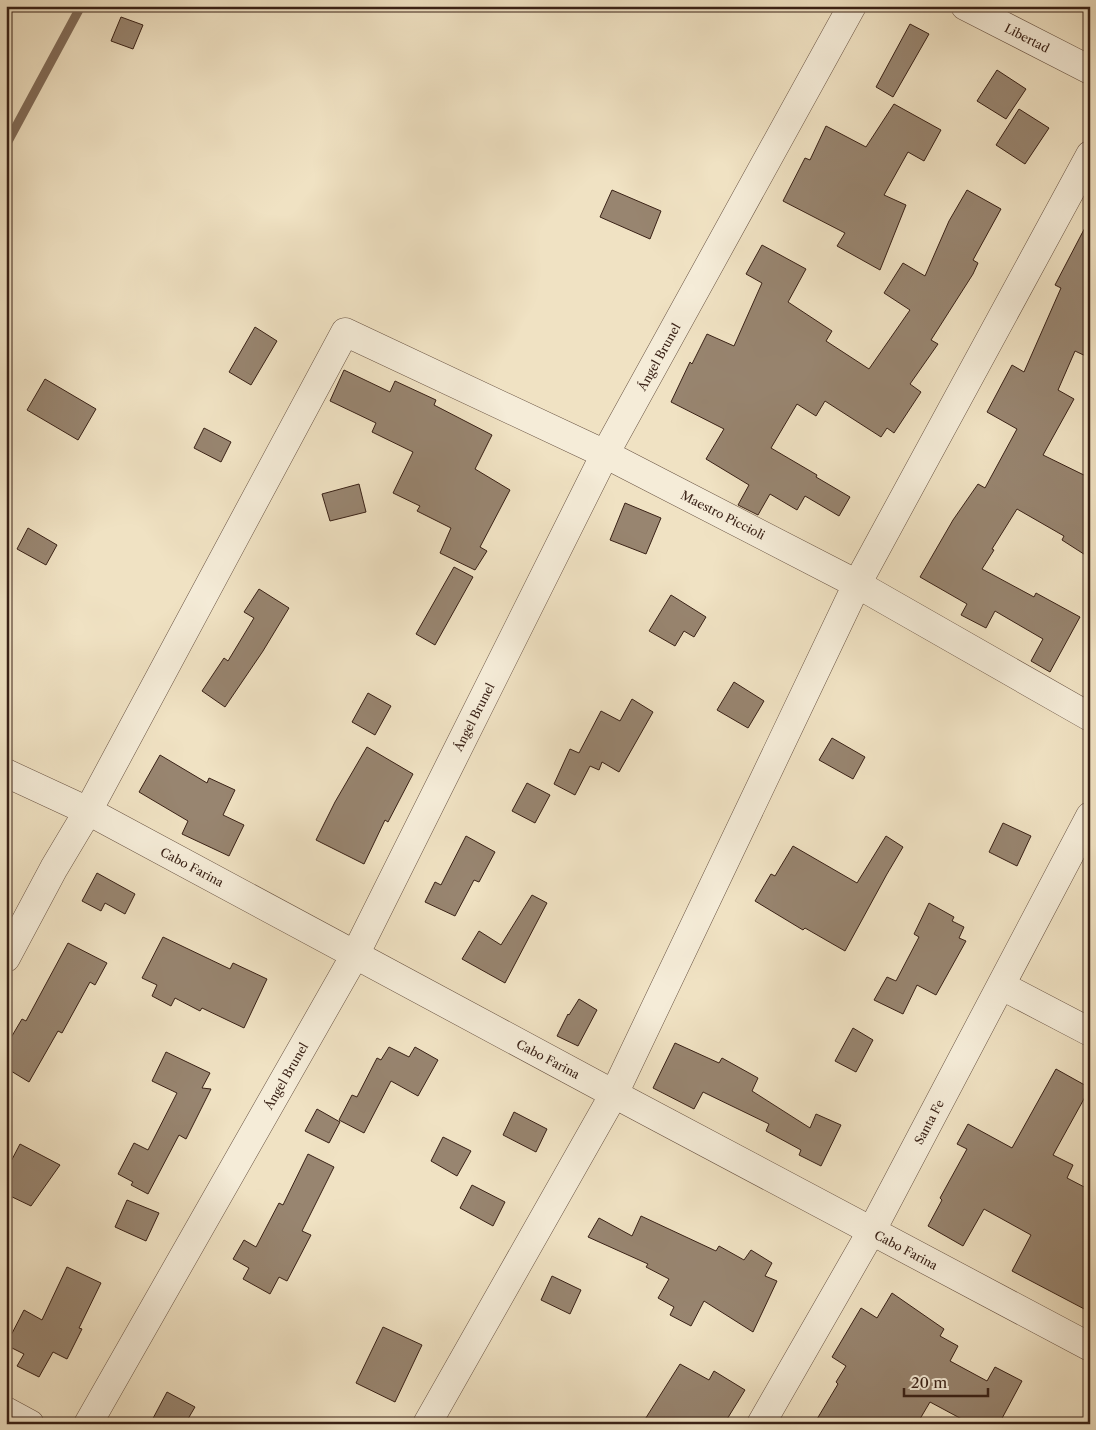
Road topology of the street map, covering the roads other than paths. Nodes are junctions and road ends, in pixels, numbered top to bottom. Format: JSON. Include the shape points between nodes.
{"nodes":[{"id":1,"x":852,"y":6,"type":"edge"},
{"id":2,"x":964,"y":6,"type":"edge"},
{"id":3,"x":1090,"y":70,"type":"edge"},
{"id":4,"x":1090,"y":155,"type":"edge"},
{"id":5,"x":605,"y":454,"type":"junction"},
{"id":6,"x":857,"y":584,"type":"junction"},
{"id":7,"x":1090,"y":717,"type":"edge"},
{"id":8,"x":6,"y":773,"type":"edge"},
{"id":9,"x":88,"y":811,"type":"junction"},
{"id":10,"x":1090,"y":816,"type":"edge"},
{"id":11,"x":355,"y":955,"type":"junction"},
{"id":12,"x":6,"y":958,"type":"edge"},
{"id":13,"x":1002,"y":986,"type":"junction"},
{"id":14,"x":1090,"y":1032,"type":"edge"},
{"id":15,"x":614,"y":1094,"type":"junction"},
{"id":16,"x":871,"y":1232,"type":"junction"},
{"id":17,"x":1090,"y":1346,"type":"edge"},
{"id":18,"x":88,"y":1424,"type":"edge"},
{"id":19,"x":427,"y":1424,"type":"edge"},
{"id":20,"x":761,"y":1424,"type":"edge"}],
"edges":[{"from":1,"to":5,"type":"street","name":"Ángel Brunel"},
{"from":2,"to":3,"type":"street","name":"Libertad"},
{"from":4,"to":6,"type":"street"},
{"from":5,"to":6,"type":"street","name":"Maestro Piccioli"},
{"from":5,"to":9,"type":"street","name":"Maestro Piccioli","via":[[345,332]]},
{"from":5,"to":11,"type":"street","name":"Ángel Brunel"},
{"from":6,"to":7,"type":"street","name":"Maestro Piccioli"},
{"from":6,"to":15,"type":"street"},
{"from":8,"to":9,"type":"street","name":"Cabo Farina"},
{"from":9,"to":11,"type":"street","name":"Cabo Farina"},
{"from":9,"to":12,"type":"street"},
{"from":10,"to":13,"type":"street","name":"Santa Fe"},
{"from":11,"to":15,"type":"street","name":"Cabo Farina"},
{"from":11,"to":18,"type":"street","name":"Ángel Brunel"},
{"from":13,"to":14,"type":"street"},
{"from":13,"to":16,"type":"street","name":"Santa Fe"},
{"from":15,"to":16,"type":"street","name":"Cabo Farina"},
{"from":15,"to":19,"type":"street"},
{"from":16,"to":17,"type":"street","name":"Cabo Farina"},
{"from":16,"to":20,"type":"street","name":"Santa Fe"}]}
